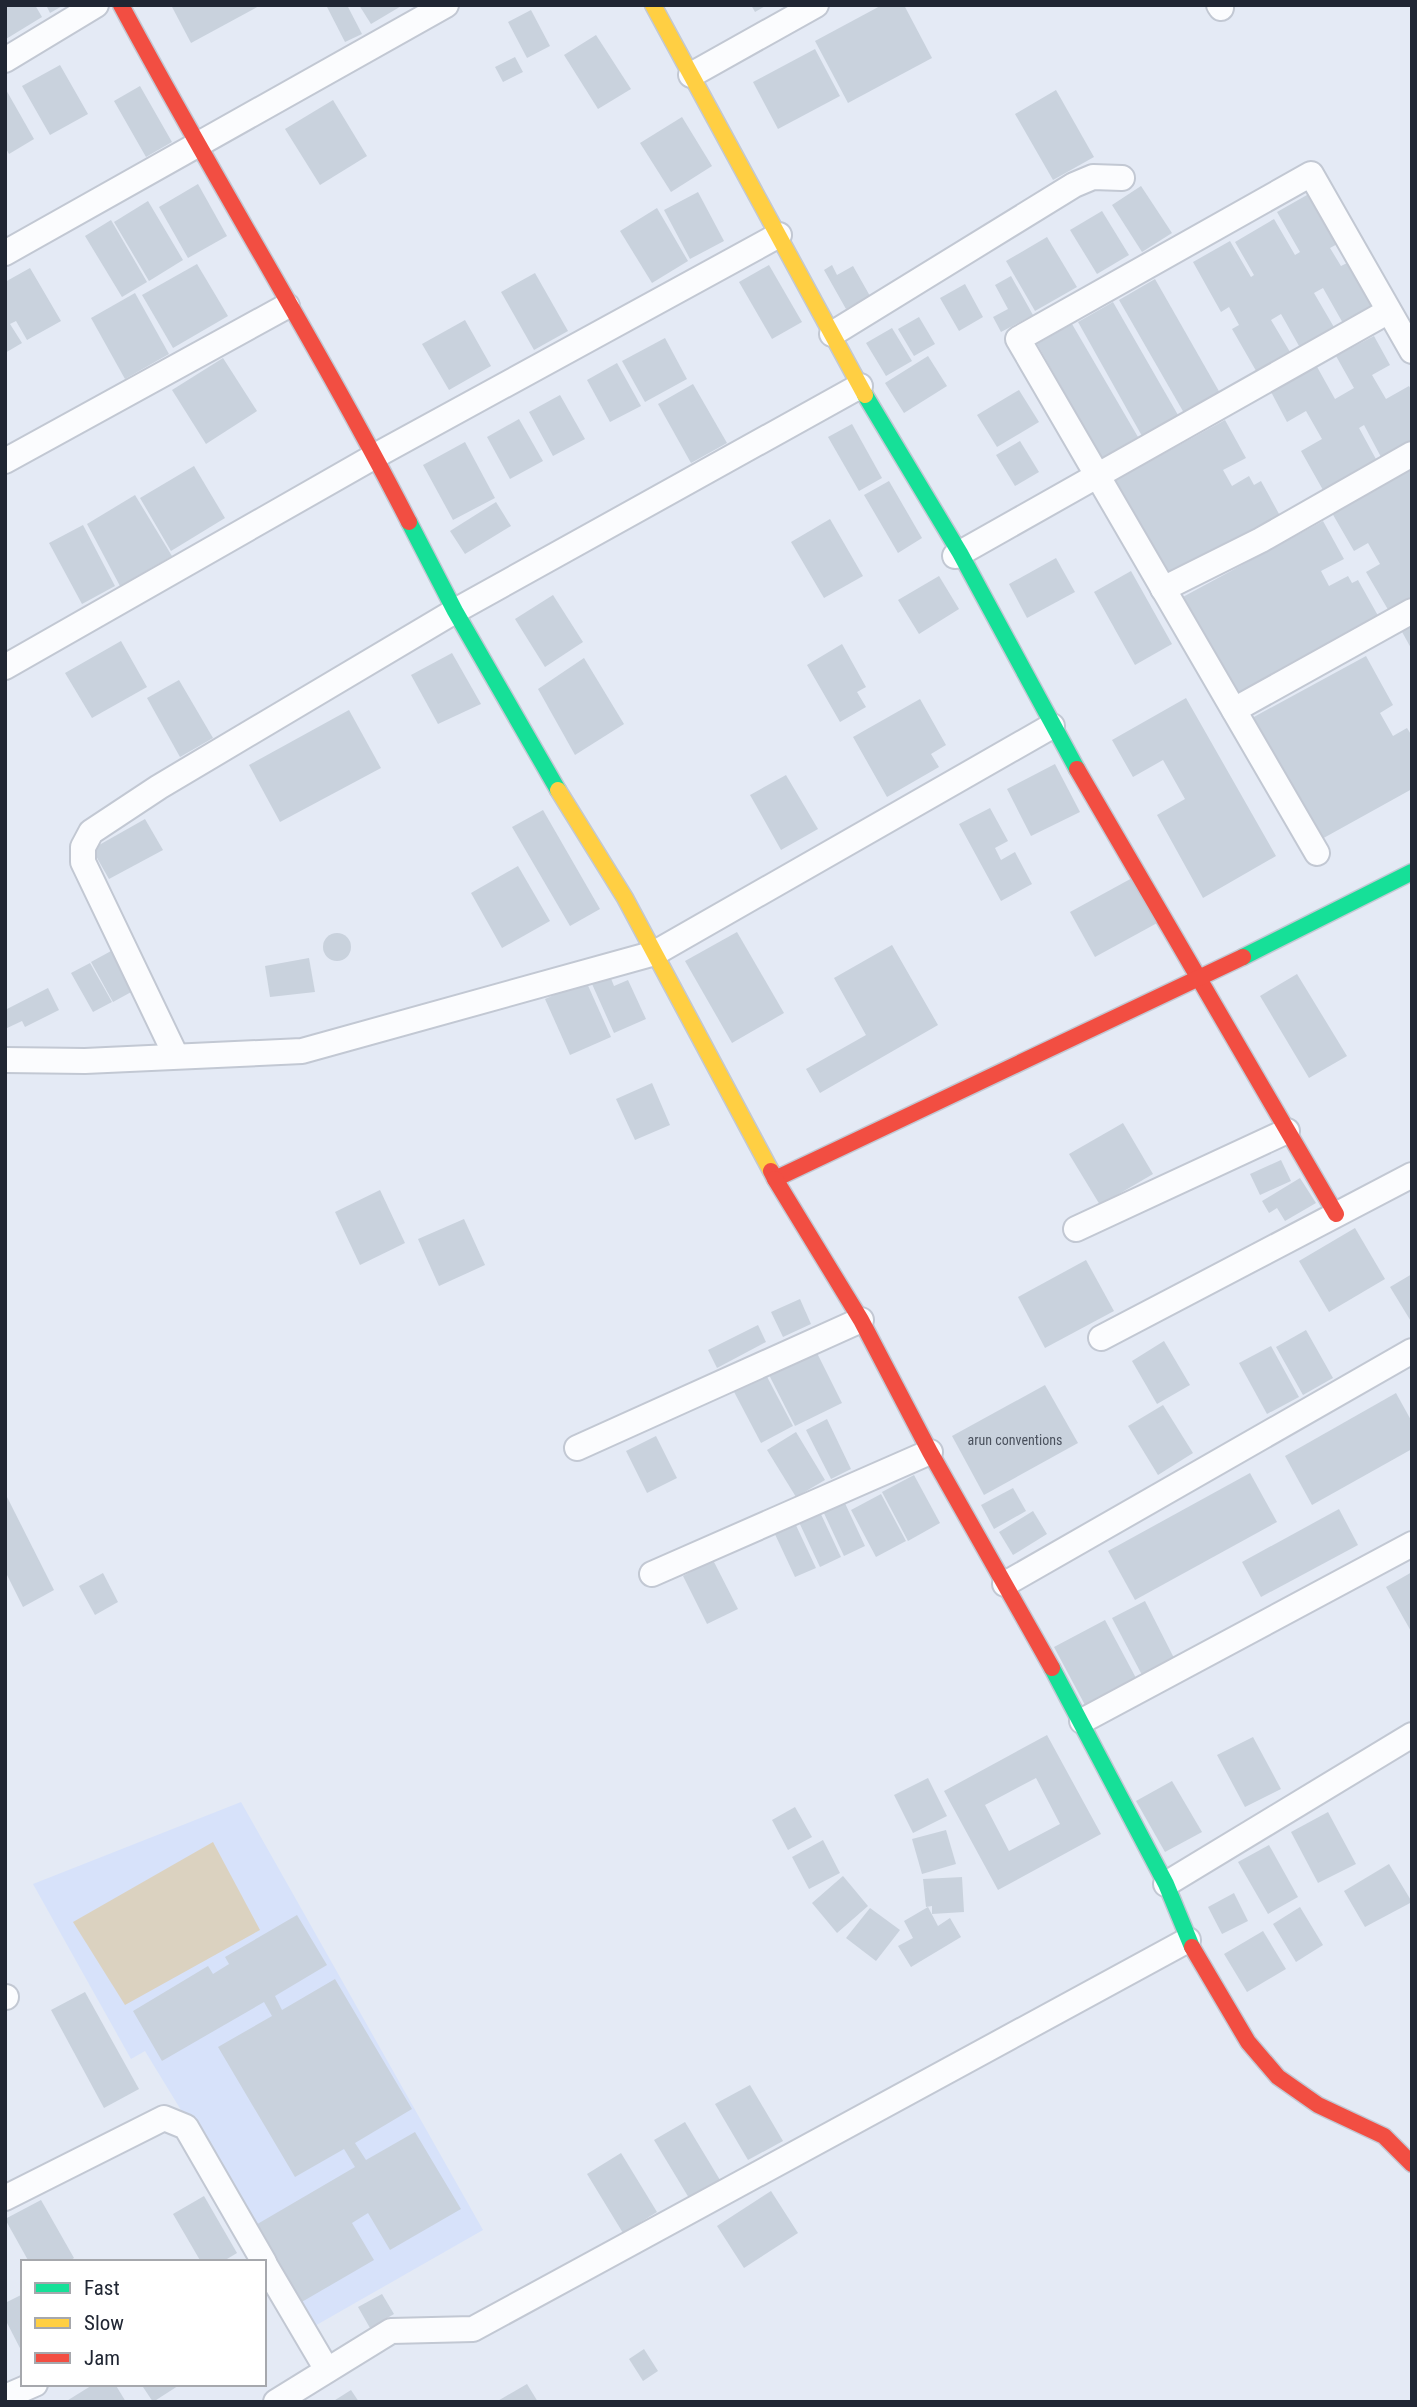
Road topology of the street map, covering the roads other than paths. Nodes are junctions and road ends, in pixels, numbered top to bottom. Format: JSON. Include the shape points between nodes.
{"nodes":[{"id":1,"x":96,"y":5,"type":"edge"},
{"id":2,"x":121,"y":5,"type":"edge"},
{"id":3,"x":446,"y":5,"type":"edge"},
{"id":4,"x":653,"y":5,"type":"edge"},
{"id":5,"x":816,"y":5,"type":"edge"},
{"id":6,"x":5,"y":60,"type":"edge"},
{"id":7,"x":691,"y":75,"type":"junction"},
{"id":8,"x":196,"y":145,"type":"junction"},
{"id":9,"x":1122,"y":178,"type":"dead end"},
{"id":10,"x":779,"y":235,"type":"junction"},
{"id":11,"x":5,"y":253,"type":"edge"},
{"id":12,"x":287,"y":306,"type":"junction"},
{"id":13,"x":1387,"y":312,"type":"junction"},
{"id":14,"x":832,"y":334,"type":"junction"},
{"id":15,"x":1412,"y":351,"type":"edge"},
{"id":16,"x":860,"y":386,"type":"junction"},
{"id":17,"x":1412,"y":454,"type":"edge"},
{"id":18,"x":375,"y":456,"type":"junction"},
{"id":19,"x":5,"y":461,"type":"edge"},
{"id":20,"x":1097,"y":476,"type":"junction"},
{"id":21,"x":957,"y":555,"type":"junction"},
{"id":22,"x":1163,"y":589,"type":"junction"},
{"id":23,"x":455,"y":611,"type":"junction"},
{"id":24,"x":1412,"y":611,"type":"edge"},
{"id":25,"x":5,"y":667,"type":"edge"},
{"id":26,"x":1234,"y":710,"type":"junction"},
{"id":27,"x":1052,"y":726,"type":"junction"},
{"id":28,"x":1317,"y":853,"type":"dead end"},
{"id":29,"x":1412,"y":872,"type":"edge"},
{"id":30,"x":655,"y":953,"type":"junction"},
{"id":31,"x":1200,"y":979,"type":"junction"},
{"id":32,"x":177,"y":1056,"type":"junction"},
{"id":33,"x":5,"y":1060,"type":"edge"},
{"id":34,"x":1287,"y":1130,"type":"junction"},
{"id":35,"x":1412,"y":1175,"type":"edge"},
{"id":36,"x":775,"y":1179,"type":"junction"},
{"id":37,"x":1336,"y":1214,"type":"junction"},
{"id":38,"x":1076,"y":1229,"type":"dead end"},
{"id":39,"x":861,"y":1320,"type":"junction"},
{"id":40,"x":1101,"y":1338,"type":"dead end"},
{"id":41,"x":1412,"y":1351,"type":"edge"},
{"id":42,"x":576,"y":1448,"type":"dead end"},
{"id":43,"x":930,"y":1452,"type":"junction"},
{"id":44,"x":1412,"y":1544,"type":"edge"},
{"id":45,"x":652,"y":1574,"type":"dead end"},
{"id":46,"x":1005,"y":1584,"type":"junction"},
{"id":47,"x":1082,"y":1721,"type":"junction"},
{"id":48,"x":1412,"y":1735,"type":"edge"},
{"id":49,"x":1166,"y":1884,"type":"junction"},
{"id":50,"x":1188,"y":1940,"type":"junction"},
{"id":51,"x":1412,"y":2164,"type":"edge"},
{"id":52,"x":5,"y":2198,"type":"edge"},
{"id":53,"x":263,"y":2260,"type":"edge"},
{"id":54,"x":266,"y":2265,"type":"edge"},
{"id":55,"x":327,"y":2370,"type":"junction"},
{"id":56,"x":30,"y":2386,"type":"edge"},
{"id":57,"x":5,"y":2397,"type":"edge"},
{"id":58,"x":276,"y":2402,"type":"edge"}],
"edges":[{"from":1,"to":6,"type":"street"},
{"from":2,"to":8,"type":"street"},
{"from":3,"to":8,"type":"street"},
{"from":4,"to":7,"type":"street"},
{"from":5,"to":7,"type":"street"},
{"from":7,"to":10,"type":"street"},
{"from":8,"to":11,"type":"street"},
{"from":8,"to":12,"type":"street"},
{"from":9,"to":14,"type":"street","via":[[1093,177],[1074,185]]},
{"from":10,"to":14,"type":"street"},
{"from":10,"to":18,"type":"street"},
{"from":12,"to":18,"type":"street"},
{"from":12,"to":19,"type":"street"},
{"from":13,"to":15,"type":"street"},
{"from":13,"to":20,"type":"street"},
{"from":13,"to":20,"type":"street","via":[[1311,174],[1018,339]]},
{"from":14,"to":16,"type":"street"},
{"from":16,"to":21,"type":"street"},
{"from":16,"to":23,"type":"street"},
{"from":17,"to":22,"type":"street","via":[[1261,540]]},
{"from":18,"to":23,"type":"street"},
{"from":18,"to":25,"type":"street"},
{"from":20,"to":21,"type":"street"},
{"from":20,"to":22,"type":"street"},
{"from":21,"to":27,"type":"street"},
{"from":22,"to":26,"type":"street"},
{"from":23,"to":30,"type":"street"},
{"from":23,"to":32,"type":"street","via":[[159,787],[86,839],[83,862]]},
{"from":24,"to":26,"type":"street"},
{"from":26,"to":28,"type":"street"},
{"from":27,"to":30,"type":"street"},
{"from":27,"to":31,"type":"street"},
{"from":29,"to":31,"type":"street"},
{"from":30,"to":32,"type":"street","via":[[302,1051]]},
{"from":30,"to":36,"type":"street"},
{"from":31,"to":34,"type":"street"},
{"from":31,"to":36,"type":"street"},
{"from":32,"to":33,"type":"street"},
{"from":34,"to":37,"type":"street"},
{"from":34,"to":38,"type":"street"},
{"from":35,"to":37,"type":"street"},
{"from":36,"to":39,"type":"street"},
{"from":37,"to":40,"type":"street"},
{"from":39,"to":42,"type":"street"},
{"from":39,"to":43,"type":"street"},
{"from":41,"to":46,"type":"street"},
{"from":43,"to":45,"type":"street"},
{"from":43,"to":46,"type":"street"},
{"from":44,"to":47,"type":"street"},
{"from":46,"to":47,"type":"street"},
{"from":47,"to":49,"type":"street"},
{"from":48,"to":49,"type":"street"},
{"from":49,"to":50,"type":"street"},
{"from":50,"to":51,"type":"street","via":[[1248,2042],[1278,2077],[1318,2105],[1384,2136]]},
{"from":50,"to":55,"type":"street","via":[[473,2329],[391,2331]]},
{"from":52,"to":53,"type":"street","via":[[164,2118],[186,2127]]},
{"from":54,"to":55,"type":"street"},
{"from":55,"to":58,"type":"street"},
{"from":56,"to":57,"type":"street"}]}
